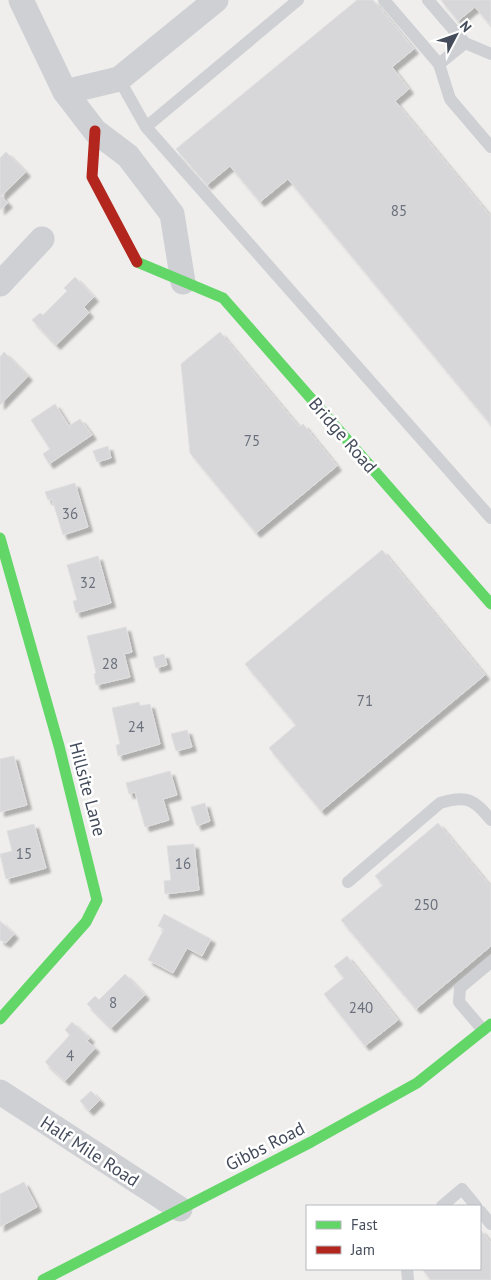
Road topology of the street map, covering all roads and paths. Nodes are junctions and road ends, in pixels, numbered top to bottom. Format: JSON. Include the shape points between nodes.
{"nodes":[{"id":1,"x":21,"y":0,"type":"edge"},
{"id":2,"x":216,"y":0,"type":"edge"},
{"id":3,"x":298,"y":0,"type":"edge"},
{"id":4,"x":384,"y":0,"type":"edge"},
{"id":5,"x":428,"y":0,"type":"edge"},
{"id":6,"x":464,"y":43,"type":"junction"},
{"id":7,"x":491,"y":54,"type":"edge"},
{"id":8,"x":439,"y":64,"type":"junction"},
{"id":9,"x":119,"y":79,"type":"junction"},
{"id":10,"x":65,"y":92,"type":"junction"},
{"id":11,"x":146,"y":128,"type":"junction"},
{"id":12,"x":95,"y":130,"type":"junction"},
{"id":13,"x":491,"y":147,"type":"edge"},
{"id":14,"x":42,"y":239,"type":"dead end"},
{"id":15,"x":183,"y":282,"type":"junction"},
{"id":16,"x":0,"y":284,"type":"edge"},
{"id":17,"x":491,"y":518,"type":"edge"},
{"id":18,"x":0,"y":538,"type":"edge"},
{"id":19,"x":491,"y":604,"type":"edge"},
{"id":20,"x":491,"y":820,"type":"edge"},
{"id":21,"x":348,"y":882,"type":"dead end"},
{"id":22,"x":491,"y":962,"type":"edge"},
{"id":23,"x":0,"y":1019,"type":"edge"},
{"id":24,"x":487,"y":1027,"type":"edge"},
{"id":25,"x":0,"y":1092,"type":"edge"},
{"id":26,"x":443,"y":1205,"type":"edge"},
{"id":27,"x":475,"y":1205,"type":"edge"},
{"id":28,"x":180,"y":1209,"type":"junction"},
{"id":29,"x":481,"y":1212,"type":"edge"},
{"id":30,"x":491,"y":1224,"type":"edge"},
{"id":31,"x":43,"y":1280,"type":"edge"}],
"edges":[{"from":1,"to":10,"type":"street"},
{"from":2,"to":9,"type":"street"},
{"from":3,"to":11,"type":"lane"},
{"from":4,"to":8,"type":"lane"},
{"from":5,"to":6,"type":"lane"},
{"from":6,"to":7,"type":"lane"},
{"from":6,"to":8,"type":"lane"},
{"from":8,"to":13,"type":"lane","via":[[450,99]]},
{"from":9,"to":10,"type":"street"},
{"from":9,"to":11,"type":"lane"},
{"from":10,"to":12,"type":"street"},
{"from":11,"to":17,"type":"lane"},
{"from":12,"to":15,"type":"street","via":[[128,156],[172,214]]},
{"from":12,"to":15,"type":"street","name":"Bridge Road","via":[[92,176],[138,263]]},
{"from":14,"to":16,"type":"street"},
{"from":15,"to":19,"type":"street","name":"Bridge Road","via":[[223,298]]},
{"from":18,"to":23,"type":"street","name":"Hillsite Lane","via":[[59,746],[97,900],[86,922]]},
{"from":20,"to":21,"type":"lane","via":[[477,803],[459,798],[440,803]]},
{"from":22,"to":24,"type":"lane","via":[[460,988],[459,1002]]},
{"from":24,"to":28,"type":"street","name":"Gibbs Road","via":[[417,1083],[312,1142]]},
{"from":25,"to":28,"type":"street","name":"Half Mile Road"},
{"from":26,"to":27,"type":"lane","via":[[462,1189]]},
{"from":28,"to":31,"type":"street","name":"Gibbs Road"},
{"from":29,"to":30,"type":"lane"}]}
